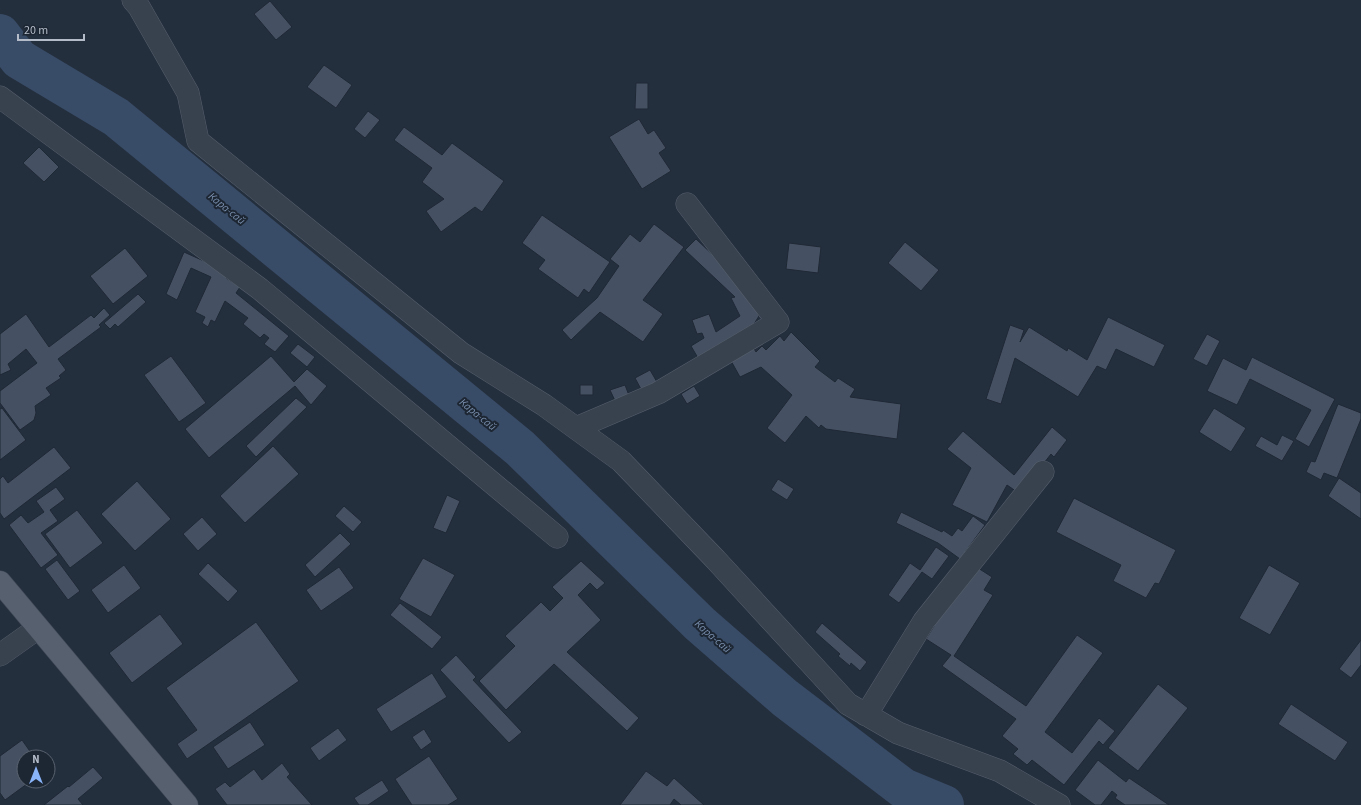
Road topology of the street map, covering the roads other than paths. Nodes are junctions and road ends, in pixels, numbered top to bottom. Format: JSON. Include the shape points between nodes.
{"nodes":[{"id":1,"x":133,"y":0,"type":"edge"},
{"id":2,"x":0,"y":97,"type":"edge"},
{"id":3,"x":687,"y":204,"type":"dead end"},
{"id":4,"x":576,"y":428,"type":"junction"},
{"id":5,"x":1044,"y":472,"type":"dead end"},
{"id":6,"x":557,"y":537,"type":"dead end"},
{"id":7,"x":0,"y":582,"type":"edge"},
{"id":8,"x":38,"y":628,"type":"junction"},
{"id":9,"x":0,"y":655,"type":"edge"},
{"id":10,"x":866,"y":715,"type":"junction"},
{"id":11,"x":187,"y":805,"type":"edge"},
{"id":12,"x":1058,"y":805,"type":"edge"}],
"edges":[{"from":1,"to":4,"type":"street","via":[[139,6],[188,93],[198,141],[461,353]]},
{"from":2,"to":6,"type":"street","via":[[260,289]]},
{"from":3,"to":4,"type":"street","via":[[778,322],[658,394]]},
{"from":4,"to":10,"type":"street","via":[[621,461],[848,704]]},
{"from":5,"to":10,"type":"street","via":[[924,621]]},
{"from":7,"to":8,"type":"main road"},
{"from":8,"to":9,"type":"street"},
{"from":8,"to":11,"type":"main road"},
{"from":10,"to":12,"type":"street","via":[[898,733],[1000,771]]}]}
